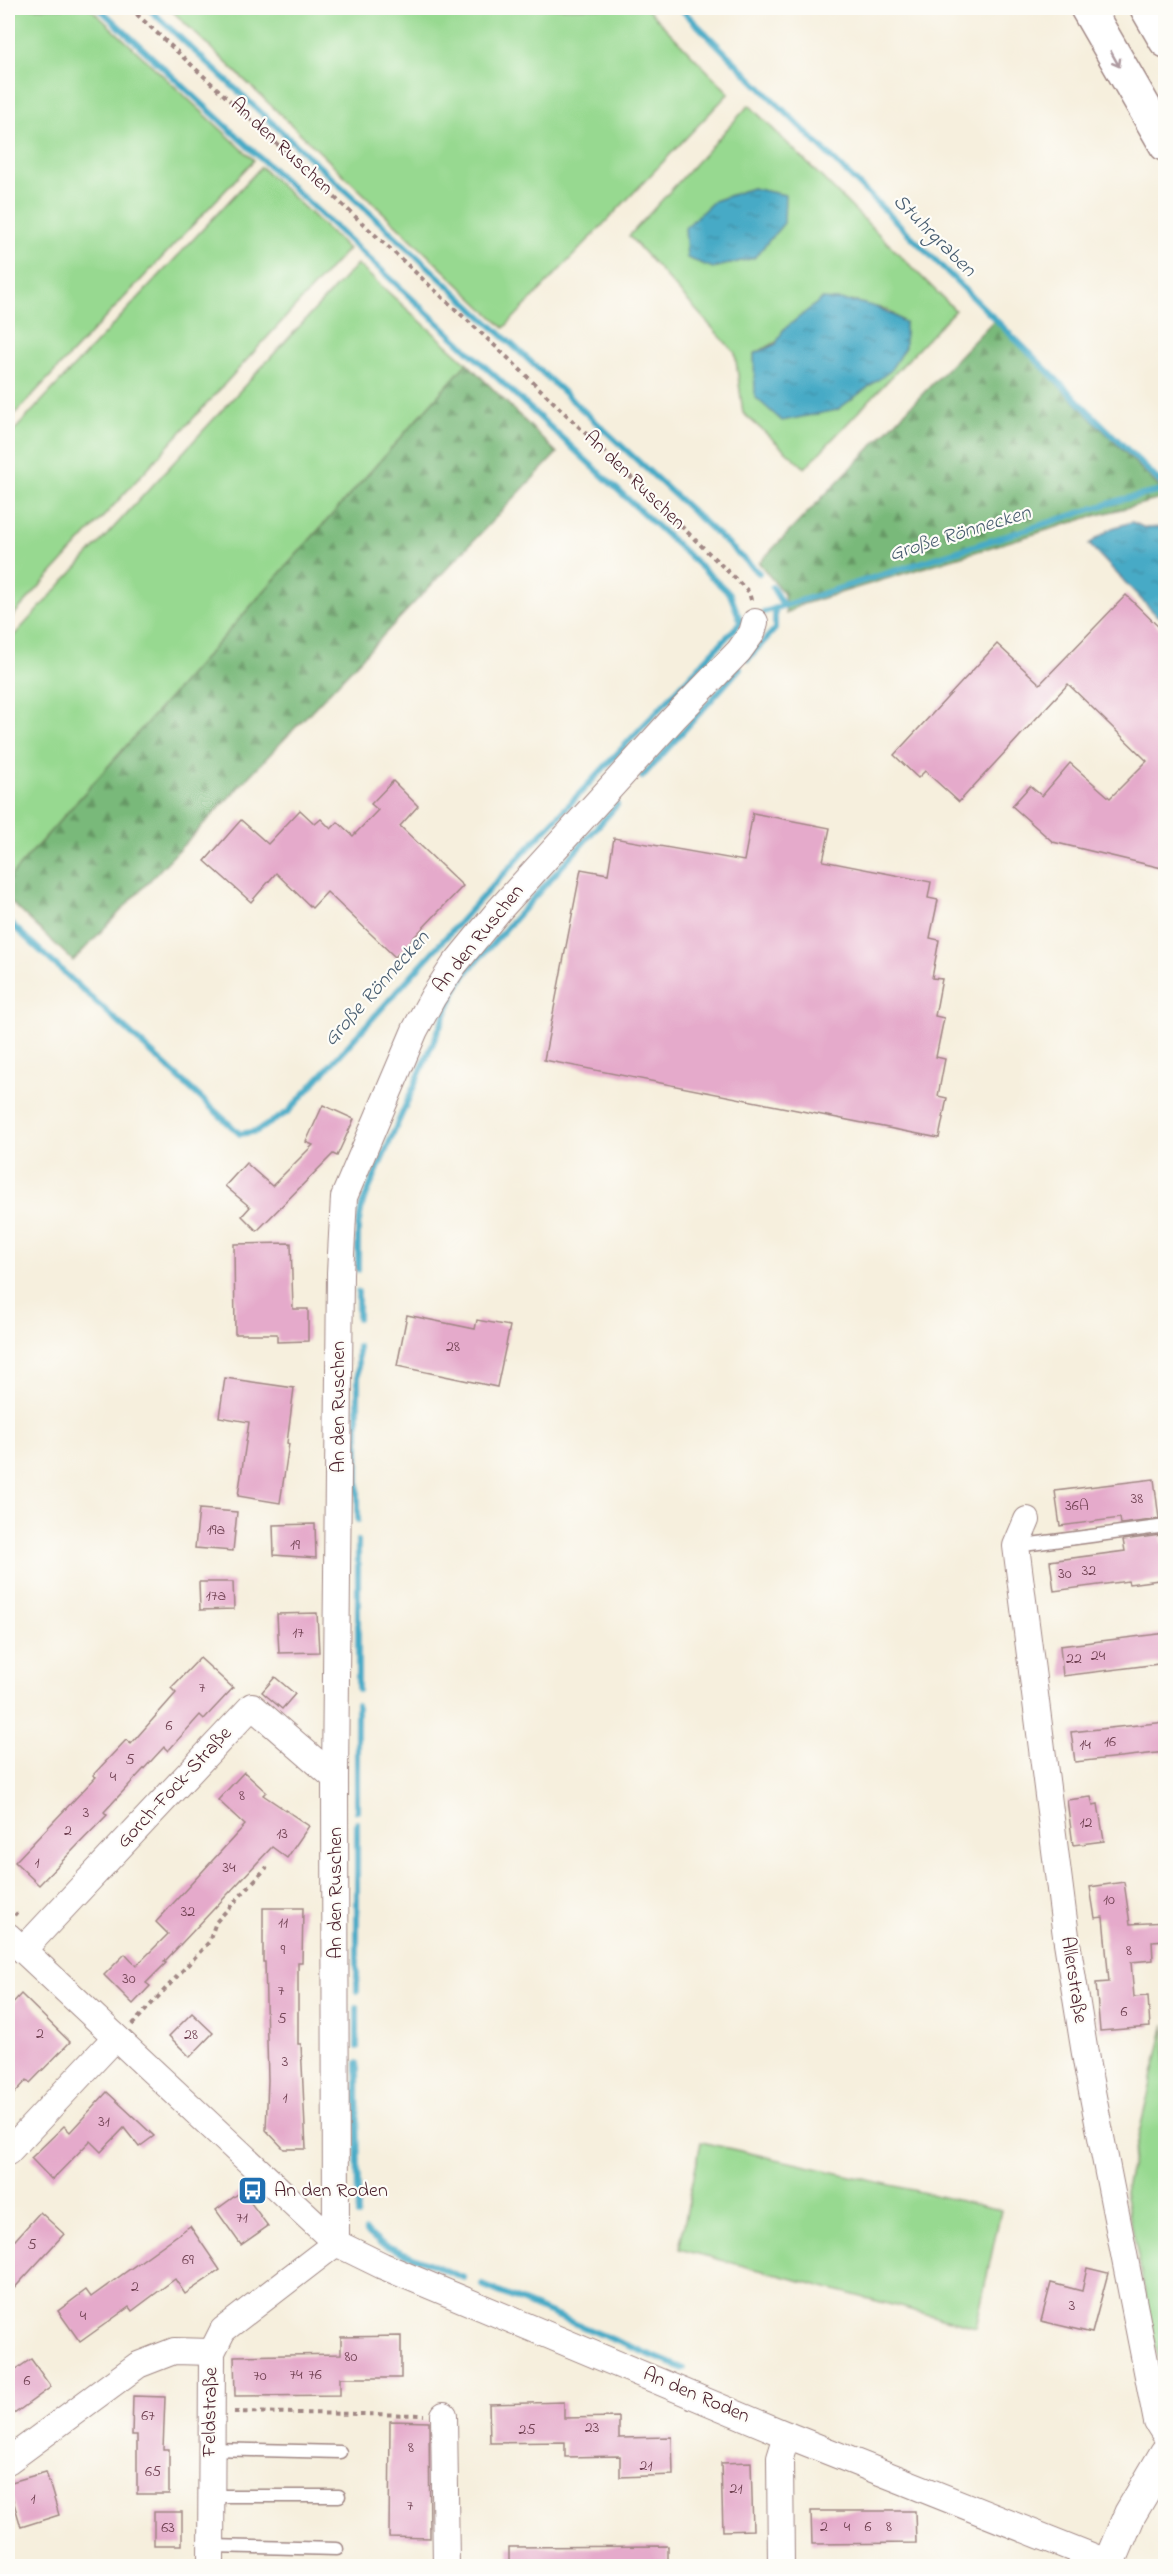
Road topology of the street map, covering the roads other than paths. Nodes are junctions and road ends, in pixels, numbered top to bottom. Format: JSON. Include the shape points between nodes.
{"nodes":[{"id":1,"x":1087,"y":8,"type":"edge"},
{"id":2,"x":1147,"y":8,"type":"edge"},
{"id":3,"x":1166,"y":41,"type":"edge"},
{"id":4,"x":1166,"y":146,"type":"edge"},
{"id":5,"x":755,"y":622,"type":"road end"},
{"id":6,"x":1027,"y":1520,"type":"dead end"},
{"id":7,"x":1166,"y":1526,"type":"edge"},
{"id":8,"x":1016,"y":1546,"type":"junction"},
{"id":9,"x":335,"y":1778,"type":"junction"},
{"id":10,"x":15,"y":1943,"type":"edge"},
{"id":11,"x":115,"y":2038,"type":"junction"},
{"id":12,"x":8,"y":2152,"type":"edge"},
{"id":13,"x":336,"y":2243,"type":"junction"},
{"id":14,"x":212,"y":2352,"type":"junction"},
{"id":15,"x":444,"y":2415,"type":"road end"},
{"id":16,"x":788,"y":2435,"type":"junction"},
{"id":17,"x":1166,"y":2436,"type":"edge"},
{"id":18,"x":210,"y":2450,"type":"junction"},
{"id":19,"x":340,"y":2452,"type":"dead end"},
{"id":20,"x":1166,"y":2453,"type":"edge"},
{"id":21,"x":8,"y":2461,"type":"edge"},
{"id":22,"x":211,"y":2496,"type":"junction"},
{"id":23,"x":339,"y":2496,"type":"dead end"},
{"id":24,"x":337,"y":2549,"type":"dead end"},
{"id":25,"x":211,"y":2556,"type":"edge"},
{"id":26,"x":1108,"y":2565,"type":"edge"},
{"id":27,"x":446,"y":2566,"type":"edge"},
{"id":28,"x":781,"y":2566,"type":"edge"}],
"edges":[{"from":1,"to":4,"type":"highway","one_way":true},
{"from":2,"to":3,"type":"highway"},
{"from":5,"to":9,"type":"street","name":"An den Ruschen","via":[[739,651],[500,909],[454,965],[415,1030],[344,1197]]},
{"from":6,"to":8,"type":"street"},
{"from":7,"to":8,"type":"lane"},
{"from":8,"to":17,"type":"street","name":"Allerstraße","via":[[1066,1936],[1087,2066],[1157,2422]]},
{"from":9,"to":10,"type":"street","name":"Gorch-Fock-Straße","via":[[252,1706]]},
{"from":9,"to":13,"type":"street","name":"An den Ruschen"},
{"from":10,"to":11,"type":"street","name":"An den Roden"},
{"from":11,"to":12,"type":"street"},
{"from":11,"to":13,"type":"street","name":"An den Roden"},
{"from":13,"to":14,"type":"street","name":"Feldstraße","via":[[224,2330]]},
{"from":13,"to":16,"type":"street","name":"An den Roden","via":[[382,2266]]},
{"from":14,"to":18,"type":"street","name":"Feldstraße"},
{"from":14,"to":21,"type":"street","via":[[174,2351],[138,2365]]},
{"from":15,"to":27,"type":"street"},
{"from":16,"to":26,"type":"street","name":"An den Roden"},
{"from":16,"to":28,"type":"street","via":[[780,2458]]},
{"from":18,"to":19,"type":"lane"},
{"from":18,"to":22,"type":"street","name":"Feldstraße"},
{"from":20,"to":26,"type":"street","via":[[1130,2514]]},
{"from":22,"to":23,"type":"lane"},
{"from":22,"to":25,"type":"street","name":"Feldstraße"},
{"from":24,"to":25,"type":"lane"}]}
